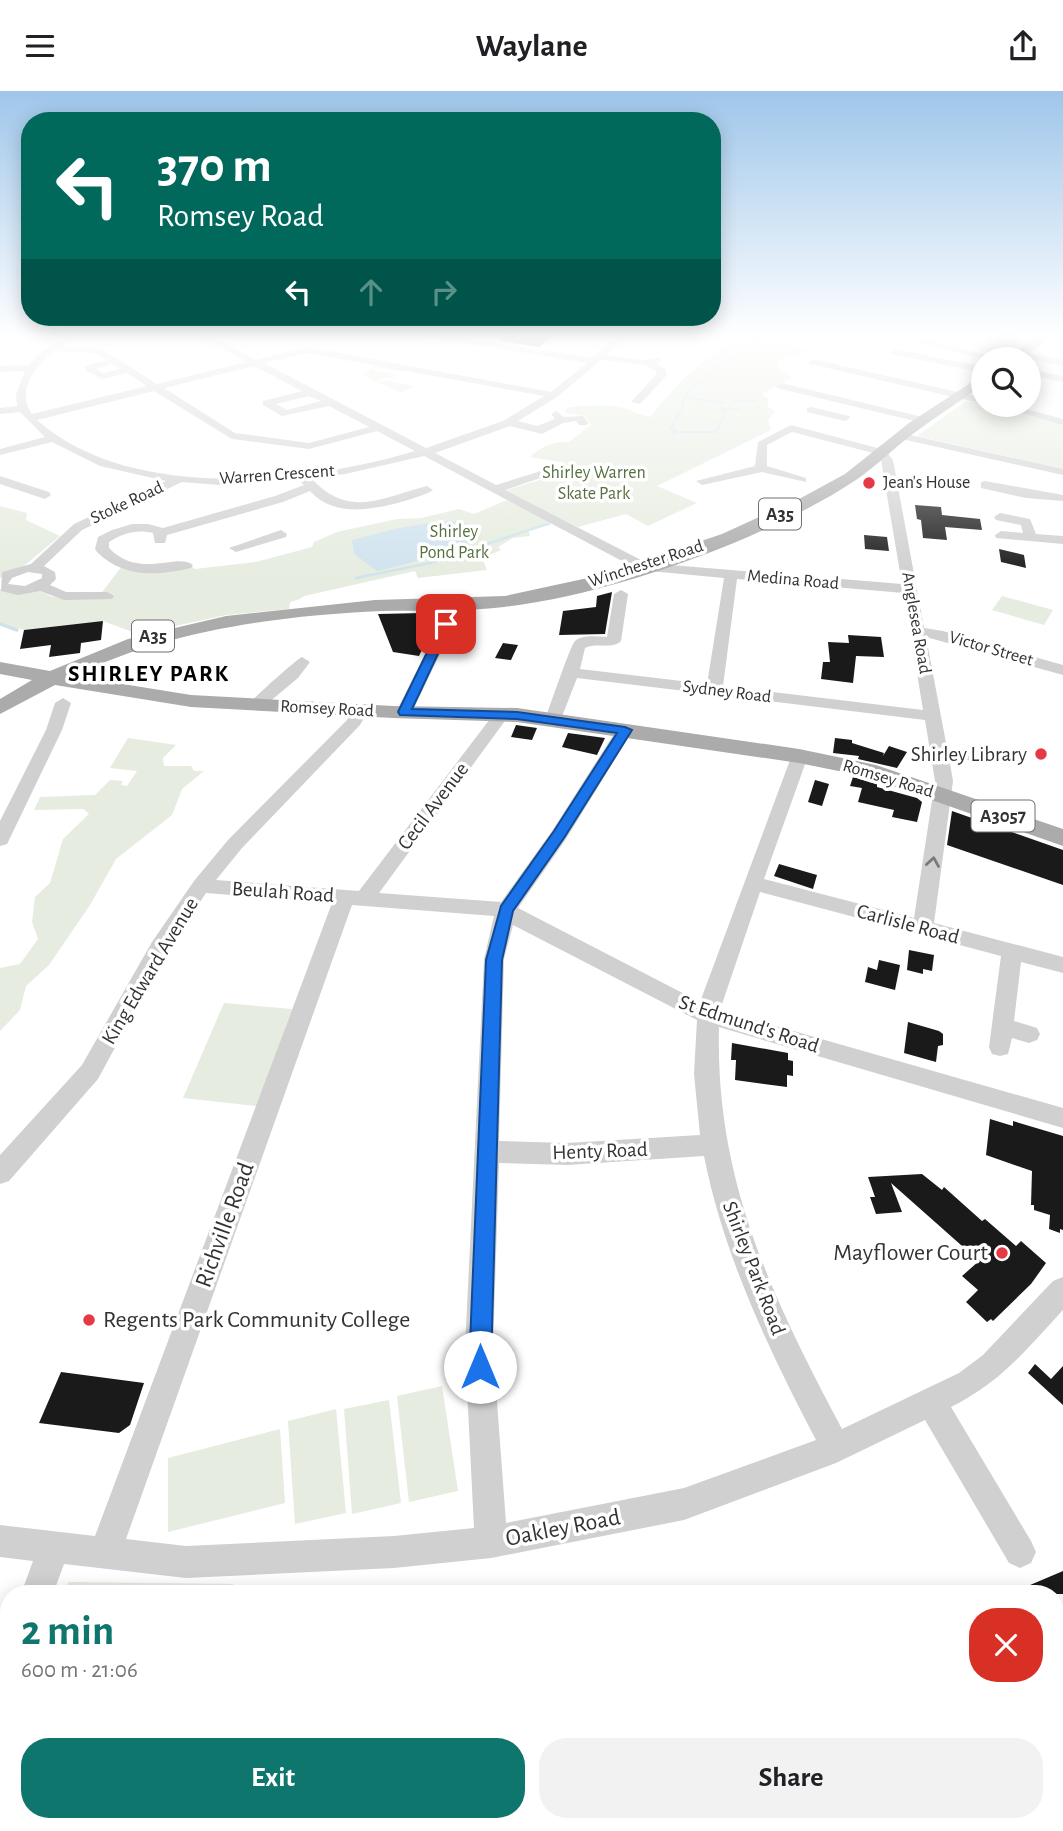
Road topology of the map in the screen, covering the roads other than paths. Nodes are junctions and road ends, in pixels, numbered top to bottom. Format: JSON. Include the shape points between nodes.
{"nodes":[{"id":1,"x":31,"y":417,"type":"edge"},
{"id":2,"x":202,"y":417,"type":"edge"},
{"id":3,"x":355,"y":417,"type":"edge"},
{"id":4,"x":517,"y":417,"type":"edge"},
{"id":5,"x":559,"y":417,"type":"edge"},
{"id":6,"x":563,"y":417,"type":"edge"},
{"id":7,"x":807,"y":417,"type":"edge"},
{"id":8,"x":838,"y":417,"type":"edge"},
{"id":9,"x":911,"y":417,"type":"edge"},
{"id":10,"x":928,"y":417,"type":"edge"},
{"id":11,"x":845,"y":418,"type":"dead end"},
{"id":12,"x":923,"y":420,"type":"junction"},
{"id":13,"x":509,"y":422,"type":"junction"},
{"id":14,"x":583,"y":423,"type":"dead end"},
{"id":15,"x":376,"y":428,"type":"junction"},
{"id":16,"x":796,"y":429,"type":"junction"},
{"id":17,"x":538,"y":430,"type":"junction"},
{"id":18,"x":776,"y":436,"type":"junction"},
{"id":19,"x":901,"y":436,"type":"junction"},
{"id":20,"x":54,"y":438,"type":"junction"},
{"id":21,"x":514,"y":440,"type":"dead end"},
{"id":22,"x":825,"y":450,"type":"dead end"},
{"id":23,"x":0,"y":452,"type":"edge"},
{"id":24,"x":881,"y":452,"type":"junction"},
{"id":25,"x":424,"y":453,"type":"junction"},
{"id":26,"x":761,"y":468,"type":"junction"},
{"id":27,"x":1058,"y":471,"type":"edge"},
{"id":28,"x":548,"y":472,"type":"dead end"},
{"id":29,"x":992,"y":476,"type":"junction"},
{"id":30,"x":181,"y":478,"type":"junction"},
{"id":31,"x":0,"y":480,"type":"edge"},
{"id":32,"x":795,"y":480,"type":"dead end"},
{"id":33,"x":306,"y":481,"type":"junction"},
{"id":34,"x":702,"y":481,"type":"dead end"},
{"id":35,"x":495,"y":489,"type":"junction"},
{"id":36,"x":427,"y":490,"type":"dead end"},
{"id":37,"x":45,"y":495,"type":"dead end"},
{"id":38,"x":1062,"y":500,"type":"edge"},
{"id":39,"x":237,"y":511,"type":"junction"},
{"id":40,"x":1000,"y":517,"type":"dead end"},
{"id":41,"x":1001,"y":535,"type":"dead end"},
{"id":42,"x":1031,"y":537,"type":"junction"},
{"id":43,"x":1063,"y":540,"type":"edge"},
{"id":44,"x":236,"y":548,"type":"dead end"},
{"id":45,"x":672,"y":564,"type":"junction"},
{"id":46,"x":186,"y":565,"type":"dead end"},
{"id":47,"x":644,"y":567,"type":"junction"},
{"id":48,"x":34,"y":568,"type":"junction"},
{"id":49,"x":731,"y":575,"type":"junction"},
{"id":50,"x":40,"y":586,"type":"junction"},
{"id":51,"x":910,"y":589,"type":"junction"},
{"id":52,"x":621,"y":593,"type":"dead end"},
{"id":53,"x":107,"y":596,"type":"dead end"},
{"id":54,"x":454,"y":608,"type":"junction"},
{"id":55,"x":918,"y":632,"type":"junction"},
{"id":56,"x":302,"y":662,"type":"dead end"},
{"id":57,"x":0,"y":668,"type":"edge"},
{"id":58,"x":1063,"y":670,"type":"edge"},
{"id":59,"x":571,"y":673,"type":"junction"},
{"id":60,"x":58,"y":679,"type":"junction"},
{"id":61,"x":714,"y":691,"type":"junction"},
{"id":62,"x":256,"y":705,"type":"junction"},
{"id":63,"x":57,"y":706,"type":"dead end"},
{"id":64,"x":0,"y":708,"type":"edge"},
{"id":65,"x":360,"y":711,"type":"junction"},
{"id":66,"x":556,"y":711,"type":"junction"},
{"id":67,"x":404,"y":712,"type":"junction"},
{"id":68,"x":502,"y":714,"type":"junction"},
{"id":69,"x":932,"y":716,"type":"junction"},
{"id":70,"x":0,"y":720,"type":"edge"},
{"id":71,"x":625,"y":730,"type":"junction"},
{"id":72,"x":938,"y":752,"type":"junction"},
{"id":73,"x":799,"y":756,"type":"junction"},
{"id":74,"x":1004,"y":759,"type":"dead end"},
{"id":75,"x":943,"y":796,"type":"junction"},
{"id":76,"x":1063,"y":838,"type":"edge"},
{"id":77,"x":0,"y":840,"type":"edge"},
{"id":78,"x":753,"y":883,"type":"junction"},
{"id":79,"x":201,"y":885,"type":"junction"},
{"id":80,"x":355,"y":896,"type":"junction"},
{"id":81,"x":506,"y":910,"type":"junction"},
{"id":82,"x":923,"y":927,"type":"junction"},
{"id":83,"x":1012,"y":951,"type":"junction"},
{"id":84,"x":1063,"y":965,"type":"edge"},
{"id":85,"x":708,"y":1015,"type":"junction"},
{"id":86,"x":1029,"y":1034,"type":"dead end"},
{"id":87,"x":1063,"y":1118,"type":"edge"},
{"id":88,"x":713,"y":1145,"type":"junction"},
{"id":89,"x":486,"y":1152,"type":"junction"},
{"id":90,"x":0,"y":1173,"type":"edge"},
{"id":91,"x":1063,"y":1290,"type":"edge"},
{"id":92,"x":931,"y":1402,"type":"junction"},
{"id":93,"x":836,"y":1448,"type":"junction"},
{"id":94,"x":0,"y":1541,"type":"edge"},
{"id":95,"x":491,"y":1542,"type":"junction"},
{"id":96,"x":54,"y":1547,"type":"junction"},
{"id":97,"x":1020,"y":1552,"type":"dead end"},
{"id":98,"x":106,"y":1553,"type":"junction"},
{"id":99,"x":40,"y":1585,"type":"edge"}],
"edges":[{"from":1,"to":20,"type":"street","name":"Warren Crescent"},
{"from":2,"to":15,"type":"street","via":[[236,437],[309,446]]},
{"from":3,"to":15,"type":"street"},
{"from":4,"to":13,"type":"street","name":"Warren Crescent"},
{"from":5,"to":17,"type":"street"},
{"from":6,"to":14,"type":"street","via":[[579,418]]},
{"from":7,"to":16,"type":"street"},
{"from":8,"to":11,"type":"street"},
{"from":9,"to":12,"type":"street"},
{"from":10,"to":12,"type":"main road","name":"Winchester Road","number":"A35"},
{"from":12,"to":19,"type":"main road","name":"Winchester Road","number":"A35"},
{"from":13,"to":17,"type":"street"},
{"from":13,"to":25,"type":"street","name":"Warren Crescent"},
{"from":15,"to":25,"type":"street"},
{"from":16,"to":18,"type":"street"},
{"from":16,"to":24,"type":"street"},
{"from":17,"to":21,"type":"street"},
{"from":18,"to":22,"type":"street"},
{"from":18,"to":26,"type":"street","via":[[762,444]]},
{"from":19,"to":24,"type":"main road","name":"Winchester Road","number":"A35"},
{"from":19,"to":29,"type":"street"},
{"from":20,"to":23,"type":"street"},
{"from":20,"to":30,"type":"street","name":"Warren Crescent","via":[[110,465]]},
{"from":24,"to":45,"type":"main road","name":"Winchester Road","number":"A35","via":[[827,491]]},
{"from":24,"to":51,"type":"street","name":"Anglesea Road","via":[[888,463]]},
{"from":25,"to":33,"type":"street","name":"Warren Crescent"},
{"from":25,"to":35,"type":"street"},
{"from":26,"to":32,"type":"street"},
{"from":26,"to":34,"type":"street"},
{"from":27,"to":29,"type":"street"},
{"from":27,"to":38,"type":"street"},
{"from":28,"to":35,"type":"street"},
{"from":29,"to":38,"type":"street","via":[[1026,494]]},
{"from":30,"to":33,"type":"street","name":"Warren Crescent"},
{"from":30,"to":48,"type":"street","name":"Stoke Road","via":[[74,530]]},
{"from":31,"to":37,"type":"street"},
{"from":33,"to":36,"type":"street","via":[[345,506],[381,504]]},
{"from":33,"to":39,"type":"street"},
{"from":35,"to":47,"type":"street"},
{"from":39,"to":44,"type":"street","via":[[275,536]]},
{"from":39,"to":46,"type":"street","via":[[161,536],[150,526],[103,540],[102,549],[132,569]]},
{"from":40,"to":42,"type":"street","via":[[1026,522]]},
{"from":41,"to":42,"type":"street"},
{"from":42,"to":43,"type":"street"},
{"from":45,"to":47,"type":"main road","name":"Winchester Road","number":"A35"},
{"from":45,"to":49,"type":"street","name":"Medina Road"},
{"from":47,"to":54,"type":"main road","name":"Winchester Road","number":"A35","via":[[549,594]]},
{"from":48,"to":50,"type":"street","via":[[50,575]]},
{"from":48,"to":50,"type":"street","via":[[12,572],[0,585],[19,591]]},
{"from":49,"to":51,"type":"street","name":"Medina Road"},
{"from":49,"to":61,"type":"street"},
{"from":50,"to":53,"type":"street","via":[[65,596]]},
{"from":51,"to":55,"type":"street","name":"Anglesea Road"},
{"from":52,"to":59,"type":"street","via":[[614,641],[586,641],[578,646]]},
{"from":54,"to":60,"type":"main road","name":"Winchester Road","number":"A35","via":[[377,606],[263,617],[140,650]]},
{"from":54,"to":67,"type":"street"},
{"from":55,"to":58,"type":"street","name":"Victor Street"},
{"from":55,"to":69,"type":"street","name":"Anglesea Road"},
{"from":56,"to":62,"type":"street","via":[[293,676]]},
{"from":57,"to":60,"type":"main road","name":"Romsey Road","number":"A3057"},
{"from":59,"to":61,"type":"street","name":"Sydney Road"},
{"from":59,"to":66,"type":"street"},
{"from":60,"to":62,"type":"main road","name":"Romsey Road","number":"A3057","via":[[157,697]]},
{"from":60,"to":64,"type":"main road","number":"A35"},
{"from":60,"to":70,"type":"main road","number":"A35"},
{"from":61,"to":69,"type":"street","name":"Sydney Road"},
{"from":62,"to":65,"type":"main road","name":"Romsey Road","number":"A3057"},
{"from":63,"to":77,"type":"street","via":[[54,730]]},
{"from":65,"to":67,"type":"main road","name":"Romsey Road","number":"A3057"},
{"from":65,"to":79,"type":"street","name":"King Edward Avenue","via":[[354,723]]},
{"from":66,"to":68,"type":"main road","name":"Romsey Road","number":"A3057"},
{"from":66,"to":71,"type":"main road","name":"Romsey Road","number":"A3057"},
{"from":67,"to":68,"type":"main road","name":"Romsey Road","number":"A3057"},
{"from":68,"to":80,"type":"street","name":"Cecil Avenue"},
{"from":69,"to":72,"type":"street","name":"Anglesea Road"},
{"from":71,"to":73,"type":"main road","name":"Romsey Road","number":"A3057"},
{"from":71,"to":81,"type":"street"},
{"from":72,"to":74,"type":"street","via":[[971,747]]},
{"from":72,"to":75,"type":"street","name":"Anglesea Road"},
{"from":73,"to":75,"type":"main road","name":"Romsey Road","number":"A3057","via":[[869,770]]},
{"from":73,"to":78,"type":"street","name":"Shirley Park Road"},
{"from":75,"to":76,"type":"main road","number":"A3057"},
{"from":82,"to":75,"type":"street","name":"Anglesea Road","one_way":true},
{"from":78,"to":82,"type":"street","name":"Carlisle Road"},
{"from":78,"to":85,"type":"street","name":"Shirley Park Road"},
{"from":79,"to":80,"type":"street","name":"Beulah Road"},
{"from":79,"to":90,"type":"street","name":"King Edward Avenue","via":[[159,947],[90,1072]]},
{"from":80,"to":81,"type":"street","name":"St Edmund's Road"},
{"from":80,"to":98,"type":"street","name":"Richville Road"},
{"from":81,"to":85,"type":"street","name":"St Edmund's Road","via":[[653,991]]},
{"from":81,"to":89,"type":"street","via":[[494,960]]},
{"from":82,"to":83,"type":"street","name":"Carlisle Road"},
{"from":83,"to":84,"type":"street","name":"Carlisle Road"},
{"from":83,"to":86,"type":"street","via":[[1001,1037]]},
{"from":85,"to":87,"type":"street","name":"St Edmund's Road"},
{"from":85,"to":88,"type":"street","name":"Shirley Park Road"},
{"from":88,"to":89,"type":"street","name":"Henty Road","via":[[567,1154]]},
{"from":88,"to":93,"type":"street","name":"Shirley Park Road","via":[[737,1234],[791,1365]]},
{"from":89,"to":95,"type":"street","via":[[479,1348]]},
{"from":91,"to":92,"type":"street","name":"Oakley Road","via":[[993,1365]]},
{"from":92,"to":93,"type":"street","name":"Oakley Road"},
{"from":92,"to":97,"type":"street"},
{"from":93,"to":95,"type":"street","name":"Oakley Road","via":[[684,1504]]},
{"from":94,"to":96,"type":"street","name":"Oakley Road"},
{"from":95,"to":98,"type":"street","name":"Oakley Road","via":[[394,1552],[186,1562]]},
{"from":96,"to":98,"type":"street","name":"Oakley Road"},
{"from":96,"to":99,"type":"street"}]}
